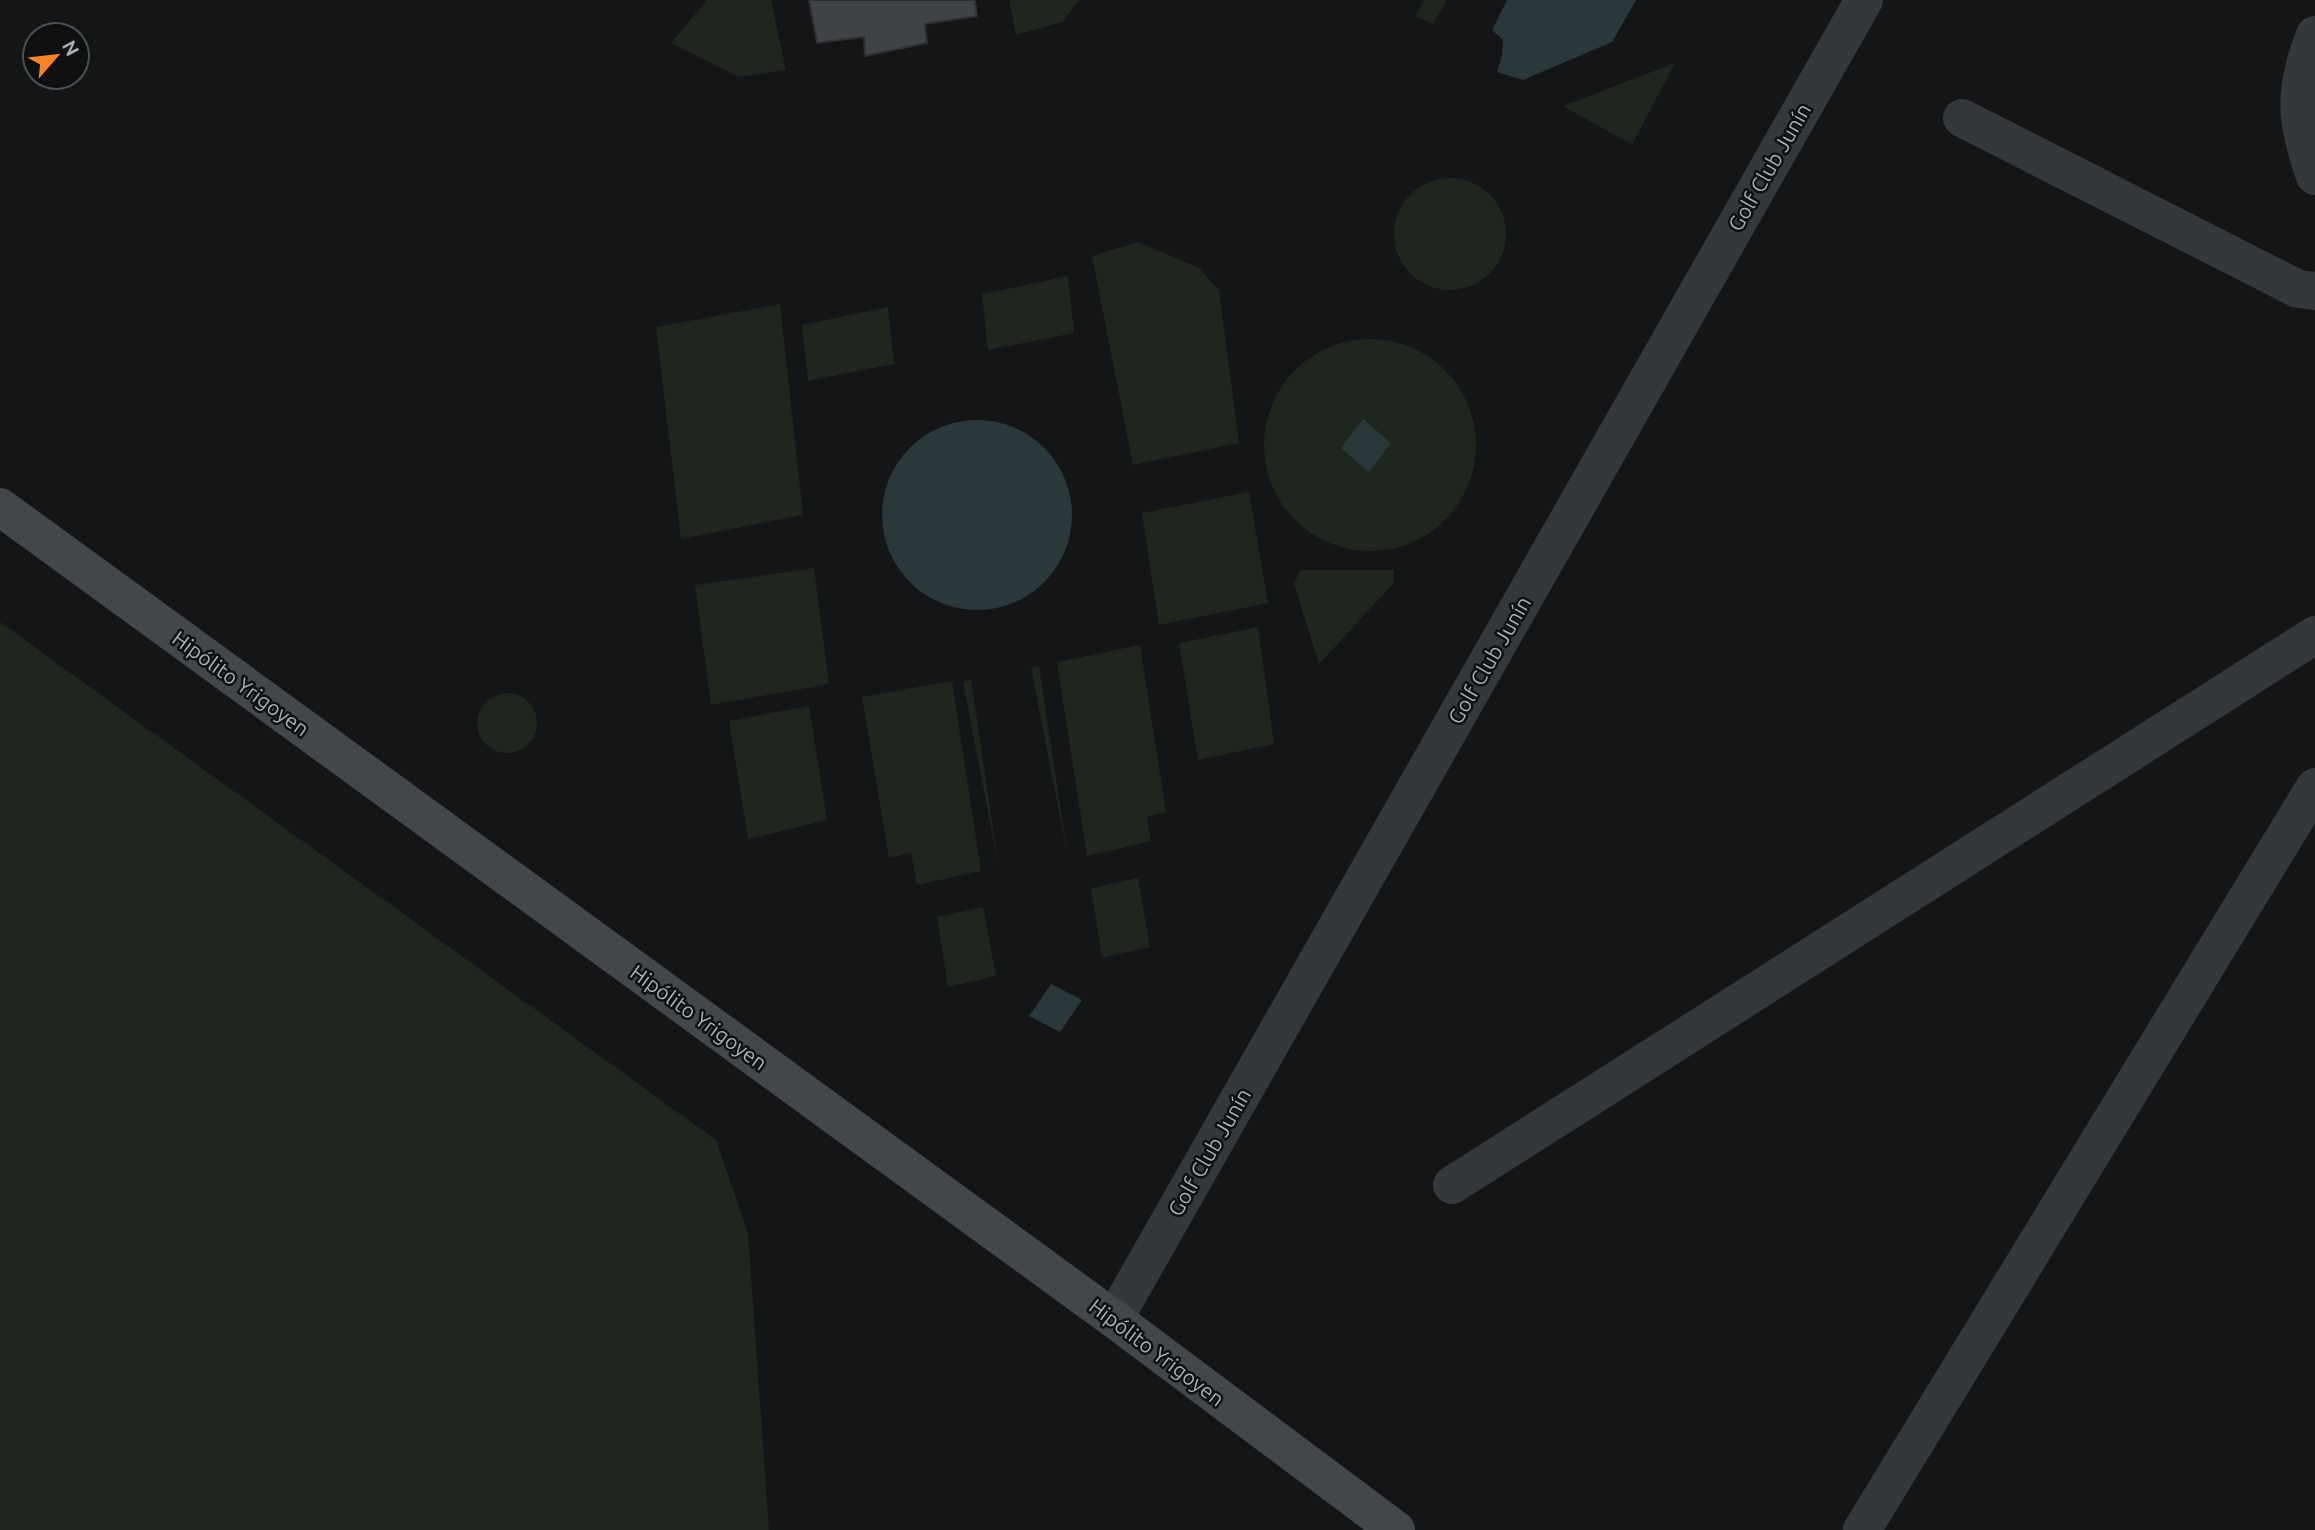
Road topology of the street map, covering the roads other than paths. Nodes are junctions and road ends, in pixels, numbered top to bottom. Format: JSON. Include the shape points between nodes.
{"nodes":[{"id":1,"x":1864,"y":0,"type":"edge"},
{"id":2,"x":2315,"y":35,"type":"edge"},
{"id":3,"x":1962,"y":118,"type":"dead end"},
{"id":4,"x":2315,"y":176,"type":"edge"},
{"id":5,"x":2315,"y":291,"type":"edge"},
{"id":6,"x":0,"y":507,"type":"edge"},
{"id":7,"x":2315,"y":635,"type":"edge"},
{"id":8,"x":2315,"y":787,"type":"edge"},
{"id":9,"x":1452,"y":1185,"type":"dead end"},
{"id":10,"x":1114,"y":1319,"type":"junction"},
{"id":11,"x":1396,"y":1530,"type":"edge"},
{"id":12,"x":1862,"y":1530,"type":"edge"}],
"edges":[{"from":1,"to":10,"type":"street","name":"Golf Club Junín"},
{"from":2,"to":4,"type":"street","via":[[2303,65],[2298,106]]},
{"from":3,"to":5,"type":"street","via":[[2298,289]]},
{"from":6,"to":10,"type":"street","name":"Hipólito Yrigoyen"},
{"from":7,"to":9,"type":"street"},
{"from":8,"to":12,"type":"street"},
{"from":10,"to":11,"type":"street","name":"Hipólito Yrigoyen"}]}
